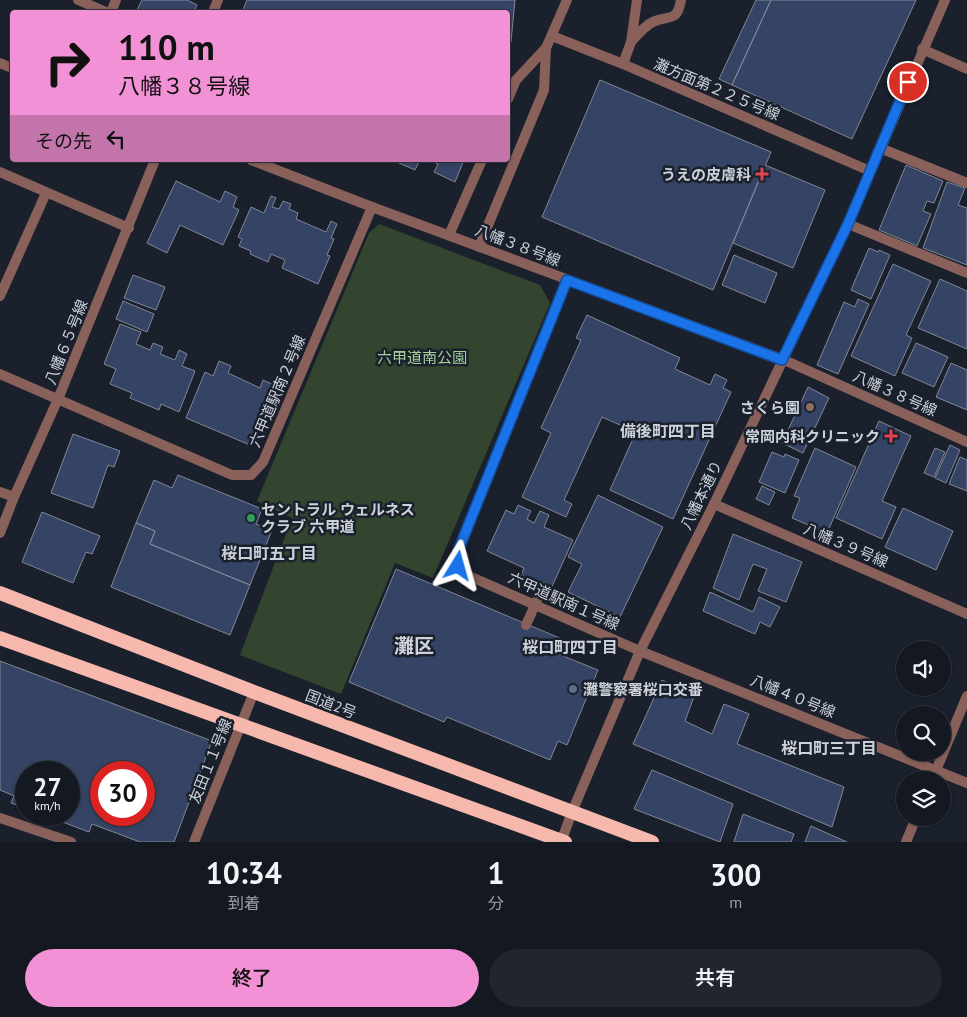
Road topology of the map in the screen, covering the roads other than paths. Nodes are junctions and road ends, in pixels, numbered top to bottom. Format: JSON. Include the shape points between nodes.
{"nodes":[{"id":1,"x":78,"y":0,"type":"edge"},
{"id":2,"x":567,"y":0,"type":"edge"},
{"id":3,"x":637,"y":0,"type":"edge"},
{"id":4,"x":681,"y":0,"type":"edge"},
{"id":5,"x":945,"y":0,"type":"edge"},
{"id":6,"x":101,"y":10,"type":"edge"},
{"id":7,"x":552,"y":36,"type":"junction"},
{"id":8,"x":631,"y":42,"type":"junction"},
{"id":9,"x":546,"y":48,"type":"junction"},
{"id":10,"x":922,"y":49,"type":"junction"},
{"id":11,"x":622,"y":64,"type":"junction"},
{"id":12,"x":967,"y":69,"type":"edge"},
{"id":13,"x":510,"y":95,"type":"edge"},
{"id":14,"x":880,"y":148,"type":"junction"},
{"id":15,"x":154,"y":162,"type":"edge"},
{"id":16,"x":256,"y":162,"type":"edge"},
{"id":17,"x":481,"y":162,"type":"edge"},
{"id":18,"x":870,"y":171,"type":"junction"},
{"id":19,"x":0,"y":172,"type":"edge"},
{"id":20,"x":967,"y":183,"type":"edge"},
{"id":21,"x":46,"y":193,"type":"junction"},
{"id":22,"x":372,"y":207,"type":"junction"},
{"id":23,"x":848,"y":224,"type":"junction"},
{"id":24,"x":129,"y":228,"type":"junction"},
{"id":25,"x":449,"y":235,"type":"junction"},
{"id":26,"x":479,"y":247,"type":"junction"},
{"id":27,"x":4,"y":273,"type":"edge"},
{"id":28,"x":967,"y":273,"type":"edge"},
{"id":29,"x":567,"y":280,"type":"junction"},
{"id":30,"x":0,"y":296,"type":"edge"},
{"id":31,"x":782,"y":360,"type":"junction"},
{"id":32,"x":0,"y":374,"type":"edge"},
{"id":33,"x":58,"y":399,"type":"junction"},
{"id":34,"x":967,"y":442,"type":"edge"},
{"id":35,"x":0,"y":492,"type":"edge"},
{"id":36,"x":14,"y":497,"type":"junction"},
{"id":37,"x":714,"y":504,"type":"junction"},
{"id":38,"x":0,"y":533,"type":"edge"},
{"id":39,"x":543,"y":587,"type":"dead end"},
{"id":40,"x":0,"y":593,"type":"edge"},
{"id":41,"x":967,"y":614,"type":"edge"},
{"id":42,"x":526,"y":625,"type":"dead end"},
{"id":43,"x":0,"y":638,"type":"edge"},
{"id":44,"x":640,"y":651,"type":"junction"},
{"id":45,"x":254,"y":692,"type":"junction"},
{"id":46,"x":966,"y":699,"type":"edge"},
{"id":47,"x":241,"y":724,"type":"junction"},
{"id":48,"x":936,"y":770,"type":"junction"},
{"id":49,"x":967,"y":783,"type":"edge"},
{"id":50,"x":572,"y":812,"type":"junction"},
{"id":51,"x":0,"y":818,"type":"edge"},
{"id":52,"x":913,"y":826,"type":"edge"},
{"id":53,"x":71,"y":842,"type":"edge"},
{"id":54,"x":194,"y":842,"type":"edge"},
{"id":55,"x":563,"y":842,"type":"edge"},
{"id":56,"x":652,"y":842,"type":"edge"},
{"id":57,"x":906,"y":842,"type":"edge"}],
"edges":[{"from":1,"to":6,"type":"street"},
{"from":2,"to":7,"type":"street"},
{"from":3,"to":8,"type":"street"},
{"from":4,"to":8,"type":"street","via":[[679,10],[672,18],[656,20],[643,28]]},
{"from":5,"to":10,"type":"street","name":"八幡本通り"},
{"from":7,"to":9,"type":"street"},
{"from":7,"to":11,"type":"street","name":"灘方面第２２５号線"},
{"from":8,"to":11,"type":"street"},
{"from":9,"to":13,"type":"street","via":[[516,80]]},
{"from":9,"to":26,"type":"street","via":[[544,90]]},
{"from":10,"to":12,"type":"street"},
{"from":10,"to":14,"type":"street","name":"八幡本通り"},
{"from":11,"to":18,"type":"street","name":"灘方面第２２５号線"},
{"from":14,"to":18,"type":"street","name":"八幡本通り"},
{"from":14,"to":20,"type":"street"},
{"from":15,"to":24,"type":"street","name":"八幡６５号線"},
{"from":16,"to":22,"type":"street","name":"八幡３８号線"},
{"from":17,"to":25,"type":"street"},
{"from":18,"to":23,"type":"street","name":"八幡本通り"},
{"from":19,"to":21,"type":"street"},
{"from":21,"to":24,"type":"street"},
{"from":21,"to":27,"type":"street"},
{"from":22,"to":25,"type":"street","name":"八幡３８号線"},
{"from":22,"to":33,"type":"street","name":"六甲道駅南２号線","via":[[263,462],[251,475],[232,475]]},
{"from":23,"to":28,"type":"street"},
{"from":23,"to":31,"type":"street","name":"八幡本通り"},
{"from":24,"to":33,"type":"street","name":"八幡６５号線"},
{"from":25,"to":26,"type":"street","name":"八幡３８号線"},
{"from":26,"to":29,"type":"street","name":"八幡３８号線"},
{"from":27,"to":30,"type":"street"},
{"from":29,"to":31,"type":"street","name":"八幡３８号線"},
{"from":29,"to":44,"type":"street","name":"六甲道駅南１号線","via":[[458,551],[458,566],[469,576]]},
{"from":31,"to":34,"type":"street","name":"八幡３８号線"},
{"from":31,"to":37,"type":"street","name":"八幡本通り"},
{"from":32,"to":33,"type":"street","name":"六甲道駅南２号線"},
{"from":33,"to":36,"type":"street","name":"八幡６５号線"},
{"from":35,"to":36,"type":"street"},
{"from":36,"to":38,"type":"street","name":"八幡６５号線"},
{"from":37,"to":41,"type":"street","name":"八幡３９号線"},
{"from":37,"to":44,"type":"street","name":"八幡本通り"},
{"from":39,"to":42,"type":"street","bridge":true},
{"from":40,"to":45,"type":"highway","name":"国道2号"},
{"from":43,"to":47,"type":"highway"},
{"from":44,"to":48,"type":"street","name":"八幡４０号線"},
{"from":44,"to":50,"type":"street","name":"八幡本通り"},
{"from":45,"to":47,"type":"street","name":"友田１１号線"},
{"from":45,"to":50,"type":"highway","name":"国道2号"},
{"from":46,"to":48,"type":"street"},
{"from":47,"to":54,"type":"street","name":"友田１１号線"},
{"from":47,"to":55,"type":"highway"},
{"from":48,"to":49,"type":"street","name":"八幡４０号線"},
{"from":50,"to":55,"type":"street","name":"八幡本通り"},
{"from":50,"to":56,"type":"highway","name":"国道2号"},
{"from":51,"to":53,"type":"street"},
{"from":52,"to":57,"type":"street"}]}
